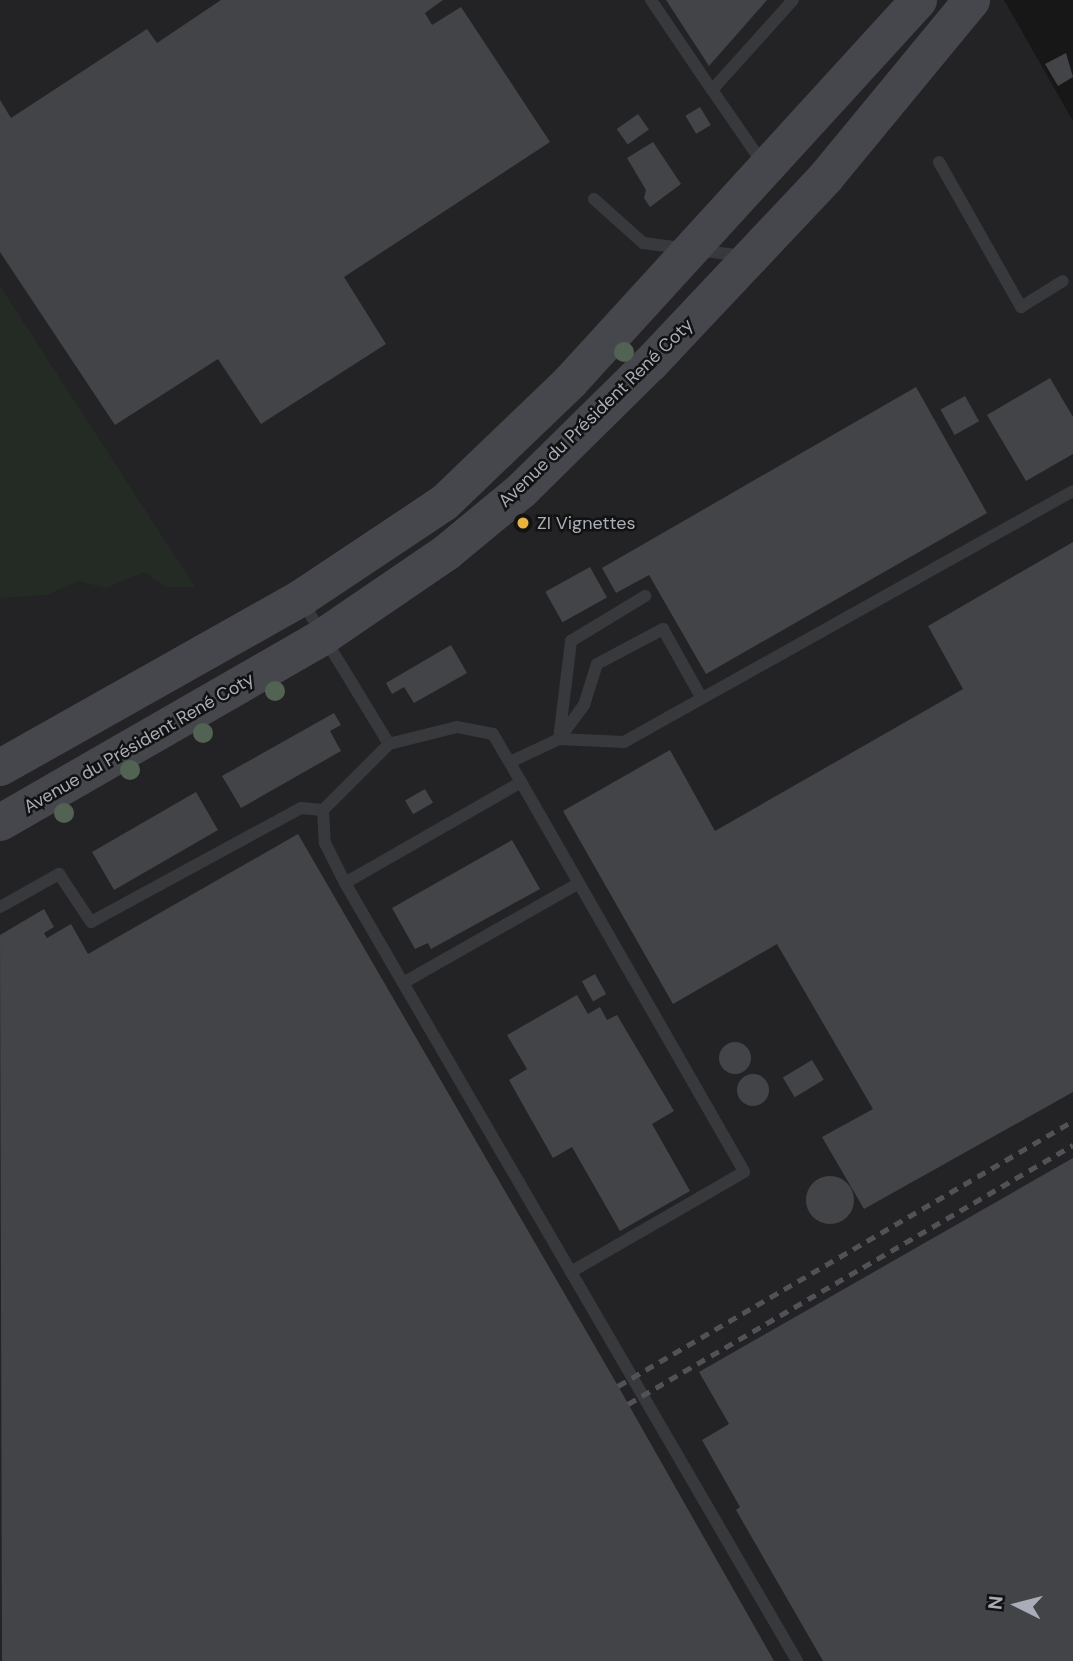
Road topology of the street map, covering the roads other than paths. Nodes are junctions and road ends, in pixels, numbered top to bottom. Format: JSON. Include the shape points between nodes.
{"nodes":[{"id":1,"x":651,"y":0,"type":"edge"},
{"id":2,"x":793,"y":0,"type":"edge"},
{"id":3,"x":918,"y":0,"type":"edge"},
{"id":4,"x":971,"y":0,"type":"edge"},
{"id":5,"x":712,"y":90,"type":"junction"},
{"id":6,"x":939,"y":162,"type":"dead end"},
{"id":7,"x":766,"y":169,"type":"junction"},
{"id":8,"x":594,"y":199,"type":"dead end"},
{"id":9,"x":692,"y":249,"type":"junction"},
{"id":10,"x":750,"y":257,"type":"junction"},
{"id":11,"x":1063,"y":281,"type":"dead end"},
{"id":12,"x":1073,"y":491,"type":"edge"},
{"id":13,"x":645,"y":596,"type":"dead end"},
{"id":14,"x":300,"y":598,"type":"junction"},
{"id":15,"x":323,"y":636,"type":"junction"},
{"id":16,"x":701,"y":697,"type":"junction"},
{"id":17,"x":559,"y":739,"type":"junction"},
{"id":18,"x":389,"y":744,"type":"junction"},
{"id":19,"x":510,"y":762,"type":"junction"},
{"id":20,"x":0,"y":767,"type":"edge"},
{"id":21,"x":521,"y":782,"type":"junction"},
{"id":22,"x":323,"y":810,"type":"junction"},
{"id":23,"x":0,"y":822,"type":"edge"},
{"id":24,"x":345,"y":883,"type":"junction"},
{"id":25,"x":579,"y":883,"type":"junction"},
{"id":26,"x":0,"y":907,"type":"edge"},
{"id":27,"x":403,"y":983,"type":"junction"},
{"id":28,"x":571,"y":1272,"type":"junction"},
{"id":29,"x":797,"y":1661,"type":"edge"}],
"edges":[{"from":1,"to":5,"type":"lane"},
{"from":2,"to":5,"type":"lane"},
{"from":3,"to":7,"type":"main road"},
{"from":4,"to":10,"type":"main road","name":"Avenue du Président René Coty","via":[[909,79]]},
{"from":5,"to":7,"type":"lane"},
{"from":6,"to":11,"type":"lane","via":[[1021,307]]},
{"from":7,"to":9,"type":"main road"},
{"from":8,"to":9,"type":"lane","via":[[643,243]]},
{"from":9,"to":10,"type":"lane"},
{"from":9,"to":14,"type":"main road","via":[[570,381],[444,502]]},
{"from":10,"to":15,"type":"main road","name":"Avenue du Président René Coty","via":[[521,489],[446,552]]},
{"from":12,"to":16,"type":"lane"},
{"from":13,"to":17,"type":"lane","via":[[570,641]]},
{"from":14,"to":15,"type":"lane"},
{"from":14,"to":20,"type":"main road"},
{"from":15,"to":18,"type":"lane"},
{"from":15,"to":23,"type":"main road","name":"Avenue du Président René Coty"},
{"from":16,"to":17,"type":"lane","via":[[624,742]]},
{"from":16,"to":17,"type":"lane","via":[[663,629],[597,664],[584,705]]},
{"from":17,"to":19,"type":"lane"},
{"from":18,"to":19,"type":"lane","via":[[457,727],[493,734]]},
{"from":18,"to":22,"type":"lane"},
{"from":19,"to":21,"type":"lane"},
{"from":21,"to":24,"type":"lane"},
{"from":21,"to":25,"type":"lane"},
{"from":22,"to":24,"type":"lane","via":[[325,843]]},
{"from":22,"to":26,"type":"lane","via":[[301,808],[91,922],[59,874]]},
{"from":24,"to":27,"type":"lane"},
{"from":25,"to":27,"type":"lane"},
{"from":25,"to":28,"type":"lane","via":[[744,1172]]},
{"from":27,"to":28,"type":"lane"},
{"from":28,"to":29,"type":"lane"}]}
